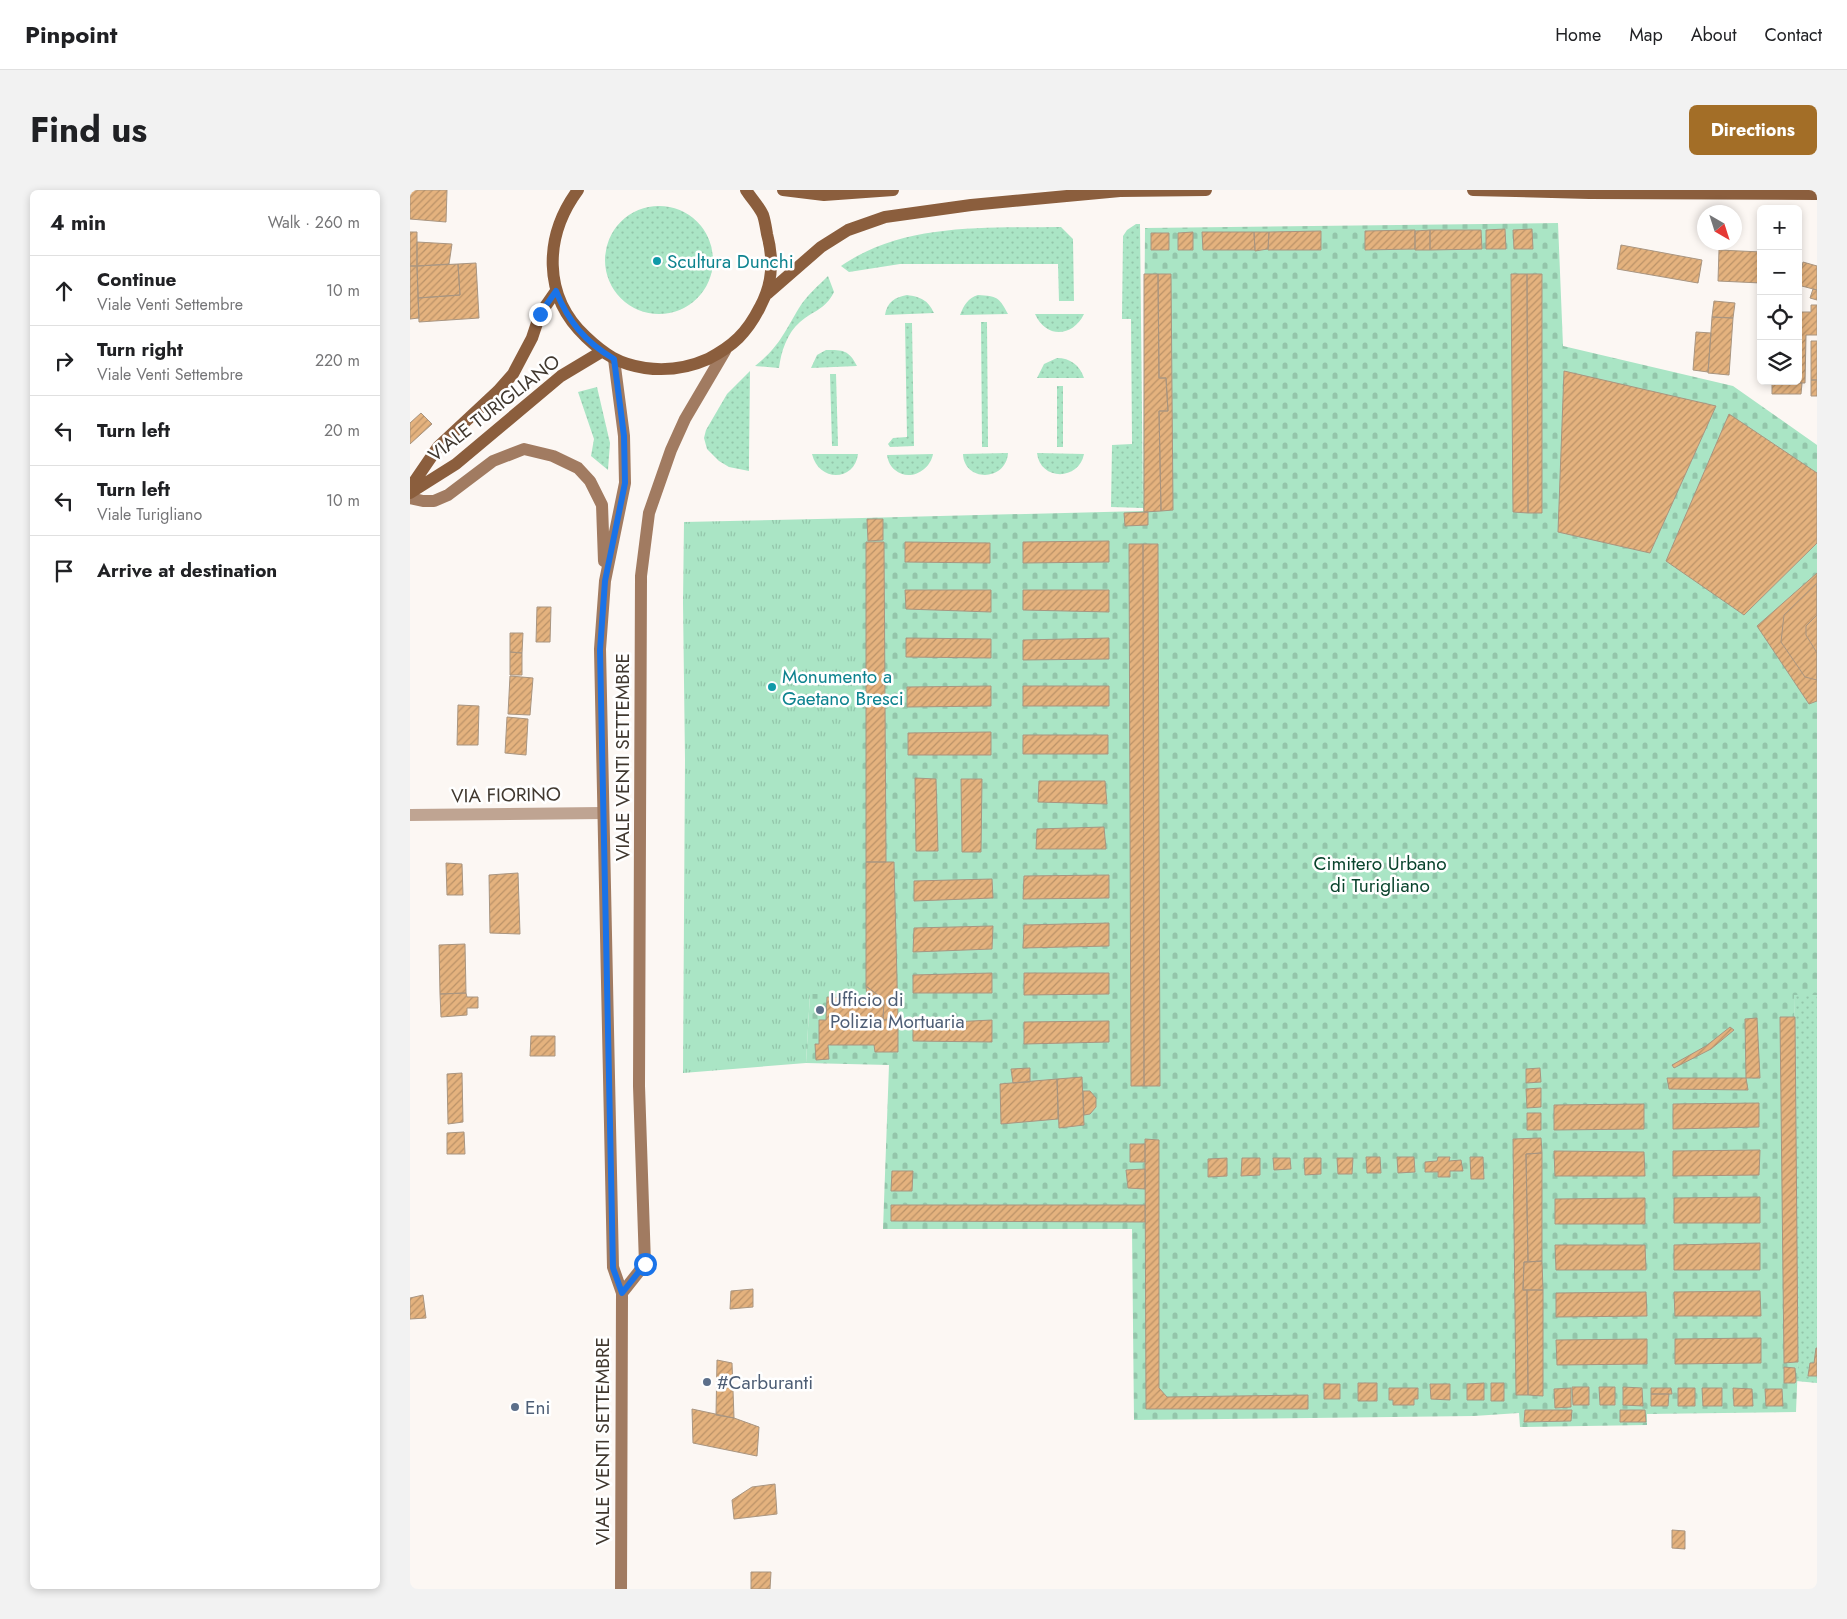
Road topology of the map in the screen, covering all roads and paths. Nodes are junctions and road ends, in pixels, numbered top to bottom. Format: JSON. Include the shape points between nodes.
{"nodes":[{"id":1,"x":578,"y":190,"type":"edge"},
{"id":2,"x":746,"y":190,"type":"edge"},
{"id":3,"x":783,"y":190,"type":"edge"},
{"id":4,"x":893,"y":190,"type":"edge"},
{"id":5,"x":1206,"y":190,"type":"edge"},
{"id":6,"x":1473,"y":190,"type":"edge"},
{"id":7,"x":1114,"y":191,"type":"edge"},
{"id":8,"x":1817,"y":194,"type":"edge"},
{"id":9,"x":556,"y":291,"type":"junction"},
{"id":10,"x":767,"y":294,"type":"junction"},
{"id":11,"x":725,"y":351,"type":"junction"},
{"id":12,"x":601,"y":352,"type":"junction"},
{"id":13,"x":614,"y":359,"type":"junction"},
{"id":14,"x":410,"y":488,"type":"edge"},
{"id":15,"x":410,"y":494,"type":"edge"},
{"id":16,"x":410,"y":498,"type":"edge"},
{"id":17,"x":605,"y":581,"type":"junction"},
{"id":18,"x":603,"y":813,"type":"junction"},
{"id":19,"x":410,"y":815,"type":"edge"},
{"id":20,"x":622,"y":1293,"type":"junction"},
{"id":21,"x":621,"y":1589,"type":"edge"}],
"edges":[{"from":1,"to":9,"type":"main road","via":[[566,206],[556,232],[552,261]]},
{"from":2,"to":10,"type":"main road","via":[[763,215],[772,252]]},
{"from":3,"to":4,"type":"main road","via":[[824,195]]},
{"from":5,"to":7,"type":"main road"},
{"from":6,"to":8,"type":"main road"},
{"from":7,"to":10,"type":"main road","via":[[885,217],[848,230],[821,247]]},
{"from":9,"to":12,"type":"main road","via":[[574,326]]},
{"from":9,"to":14,"type":"main road","name":"VIALE TURIGLIANO","via":[[540,314],[532,338],[513,374],[438,447]]},
{"from":10,"to":11,"type":"main road","via":[[752,324]]},
{"from":11,"to":13,"type":"main road","via":[[695,365],[662,370]]},
{"from":11,"to":20,"type":"main road","name":"VIALE VENTI SETTEMBRE","via":[[684,419],[671,450],[649,514],[641,576],[639,1086],[645,1264]]},
{"from":12,"to":13,"type":"main road"},
{"from":12,"to":15,"type":"main road","name":"VIALE TURIGLIANO","via":[[561,376],[456,464]]},
{"from":13,"to":17,"type":"main road","name":"VIALE VENTI SETTEMBRE","via":[[624,436],[625,483]]},
{"from":16,"to":17,"type":"main road","via":[[423,501],[448,495],[493,461],[524,449],[553,456],[578,468],[602,505]]},
{"from":17,"to":18,"type":"main road","name":"VIALE VENTI SETTEMBRE","via":[[600,650]]},
{"from":18,"to":19,"type":"street","name":"VIA FIORINO"},
{"from":18,"to":20,"type":"main road","name":"VIALE VENTI SETTEMBRE","via":[[613,1268]]},
{"from":20,"to":21,"type":"main road","name":"VIALE VENTI SETTEMBRE"}]}
